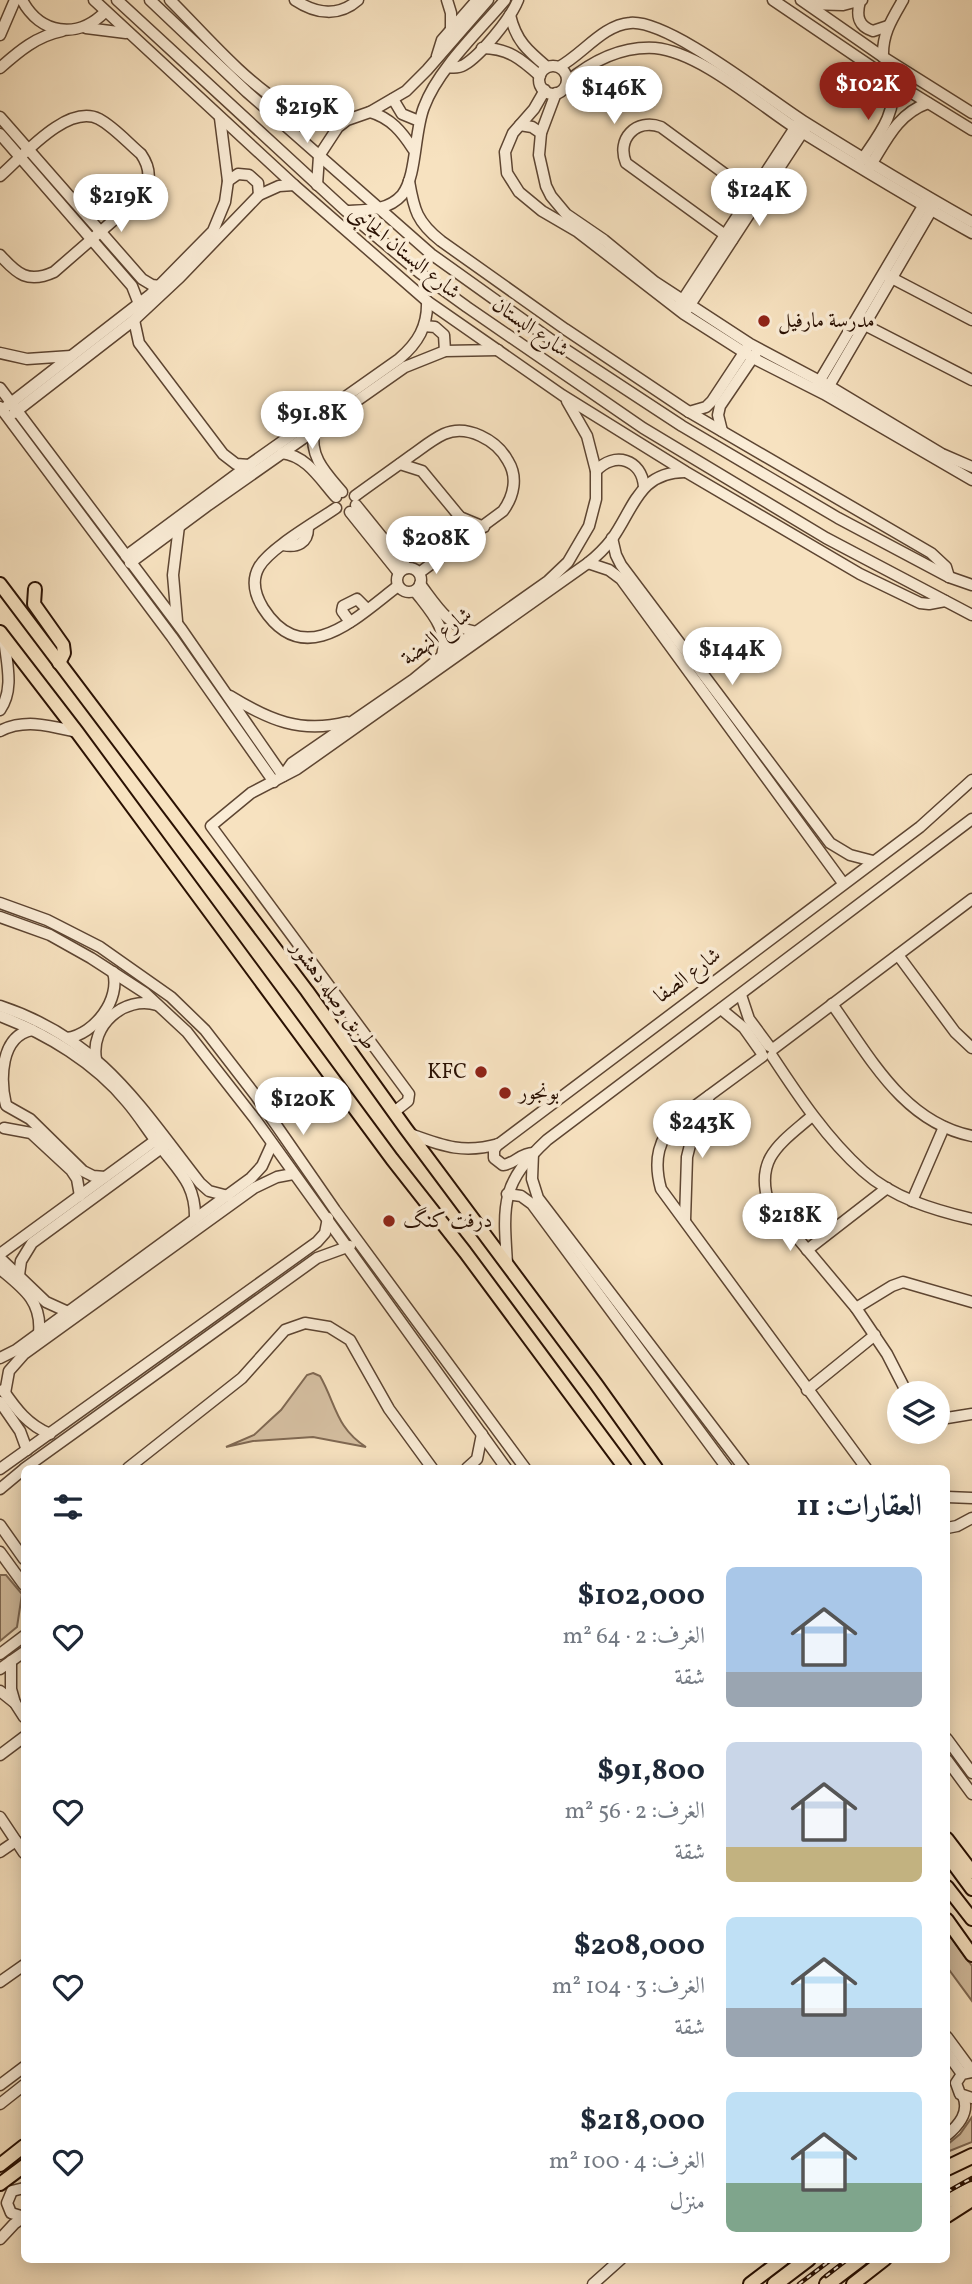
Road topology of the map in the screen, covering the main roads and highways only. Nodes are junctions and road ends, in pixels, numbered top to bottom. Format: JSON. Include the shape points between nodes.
{"nodes":[{"id":1,"x":0,"y":584,"type":"edge"},
{"id":2,"x":36,"y":589,"type":"dead end"},
{"id":3,"x":2,"y":634,"type":"edge"},
{"id":4,"x":59,"y":663,"type":"junction"},
{"id":5,"x":623,"y":1465,"type":"edge"},
{"id":6,"x":654,"y":1465,"type":"edge"},
{"id":7,"x":950,"y":1843,"type":"edge"},
{"id":8,"x":950,"y":1860,"type":"edge"},
{"id":9,"x":972,"y":1872,"type":"edge"},
{"id":10,"x":972,"y":1889,"type":"edge"},
{"id":11,"x":950,"y":1891,"type":"edge"},
{"id":12,"x":972,"y":1919,"type":"edge"},
{"id":13,"x":950,"y":1925,"type":"edge"},
{"id":14,"x":972,"y":1955,"type":"edge"},
{"id":15,"x":21,"y":2149,"type":"edge"},
{"id":16,"x":972,"y":2156,"type":"edge"},
{"id":17,"x":0,"y":2165,"type":"edge"},
{"id":18,"x":950,"y":2167,"type":"edge"},
{"id":19,"x":21,"y":2168,"type":"edge"},
{"id":20,"x":0,"y":2184,"type":"edge"},
{"id":21,"x":972,"y":2189,"type":"edge"},
{"id":22,"x":950,"y":2200,"type":"edge"},
{"id":23,"x":972,"y":2200,"type":"edge"},
{"id":24,"x":950,"y":2214,"type":"edge"},
{"id":25,"x":778,"y":2263,"type":"edge"},
{"id":26,"x":803,"y":2263,"type":"edge"},
{"id":27,"x":855,"y":2263,"type":"edge"},
{"id":28,"x":880,"y":2263,"type":"edge"},
{"id":29,"x":750,"y":2284,"type":"edge"},
{"id":30,"x":775,"y":2284,"type":"edge"},
{"id":31,"x":827,"y":2284,"type":"edge"},
{"id":32,"x":853,"y":2284,"type":"edge"}],
"edges":[{"from":1,"to":4,"type":"main road","name":"طريق وصله دهشور"},
{"from":2,"to":4,"type":"main road","via":[[34,604],[63,645]]},
{"from":3,"to":5,"type":"main road"},
{"from":4,"to":6,"type":"main road","name":"طريق وصله دهشور","via":[[307,991]]},
{"from":7,"to":9,"type":"main road"},
{"from":8,"to":10,"type":"main road"},
{"from":11,"to":12,"type":"main road"},
{"from":13,"to":14,"type":"main road"},
{"from":15,"to":17,"type":"main road"},
{"from":16,"to":18,"type":"highway"},
{"from":19,"to":20,"type":"main road"},
{"from":21,"to":22,"type":"highway"},
{"from":23,"to":24,"type":"main road"},
{"from":25,"to":29,"type":"main road"},
{"from":26,"to":30,"type":"highway"},
{"from":27,"to":31,"type":"highway"},
{"from":28,"to":32,"type":"main road"}]}
